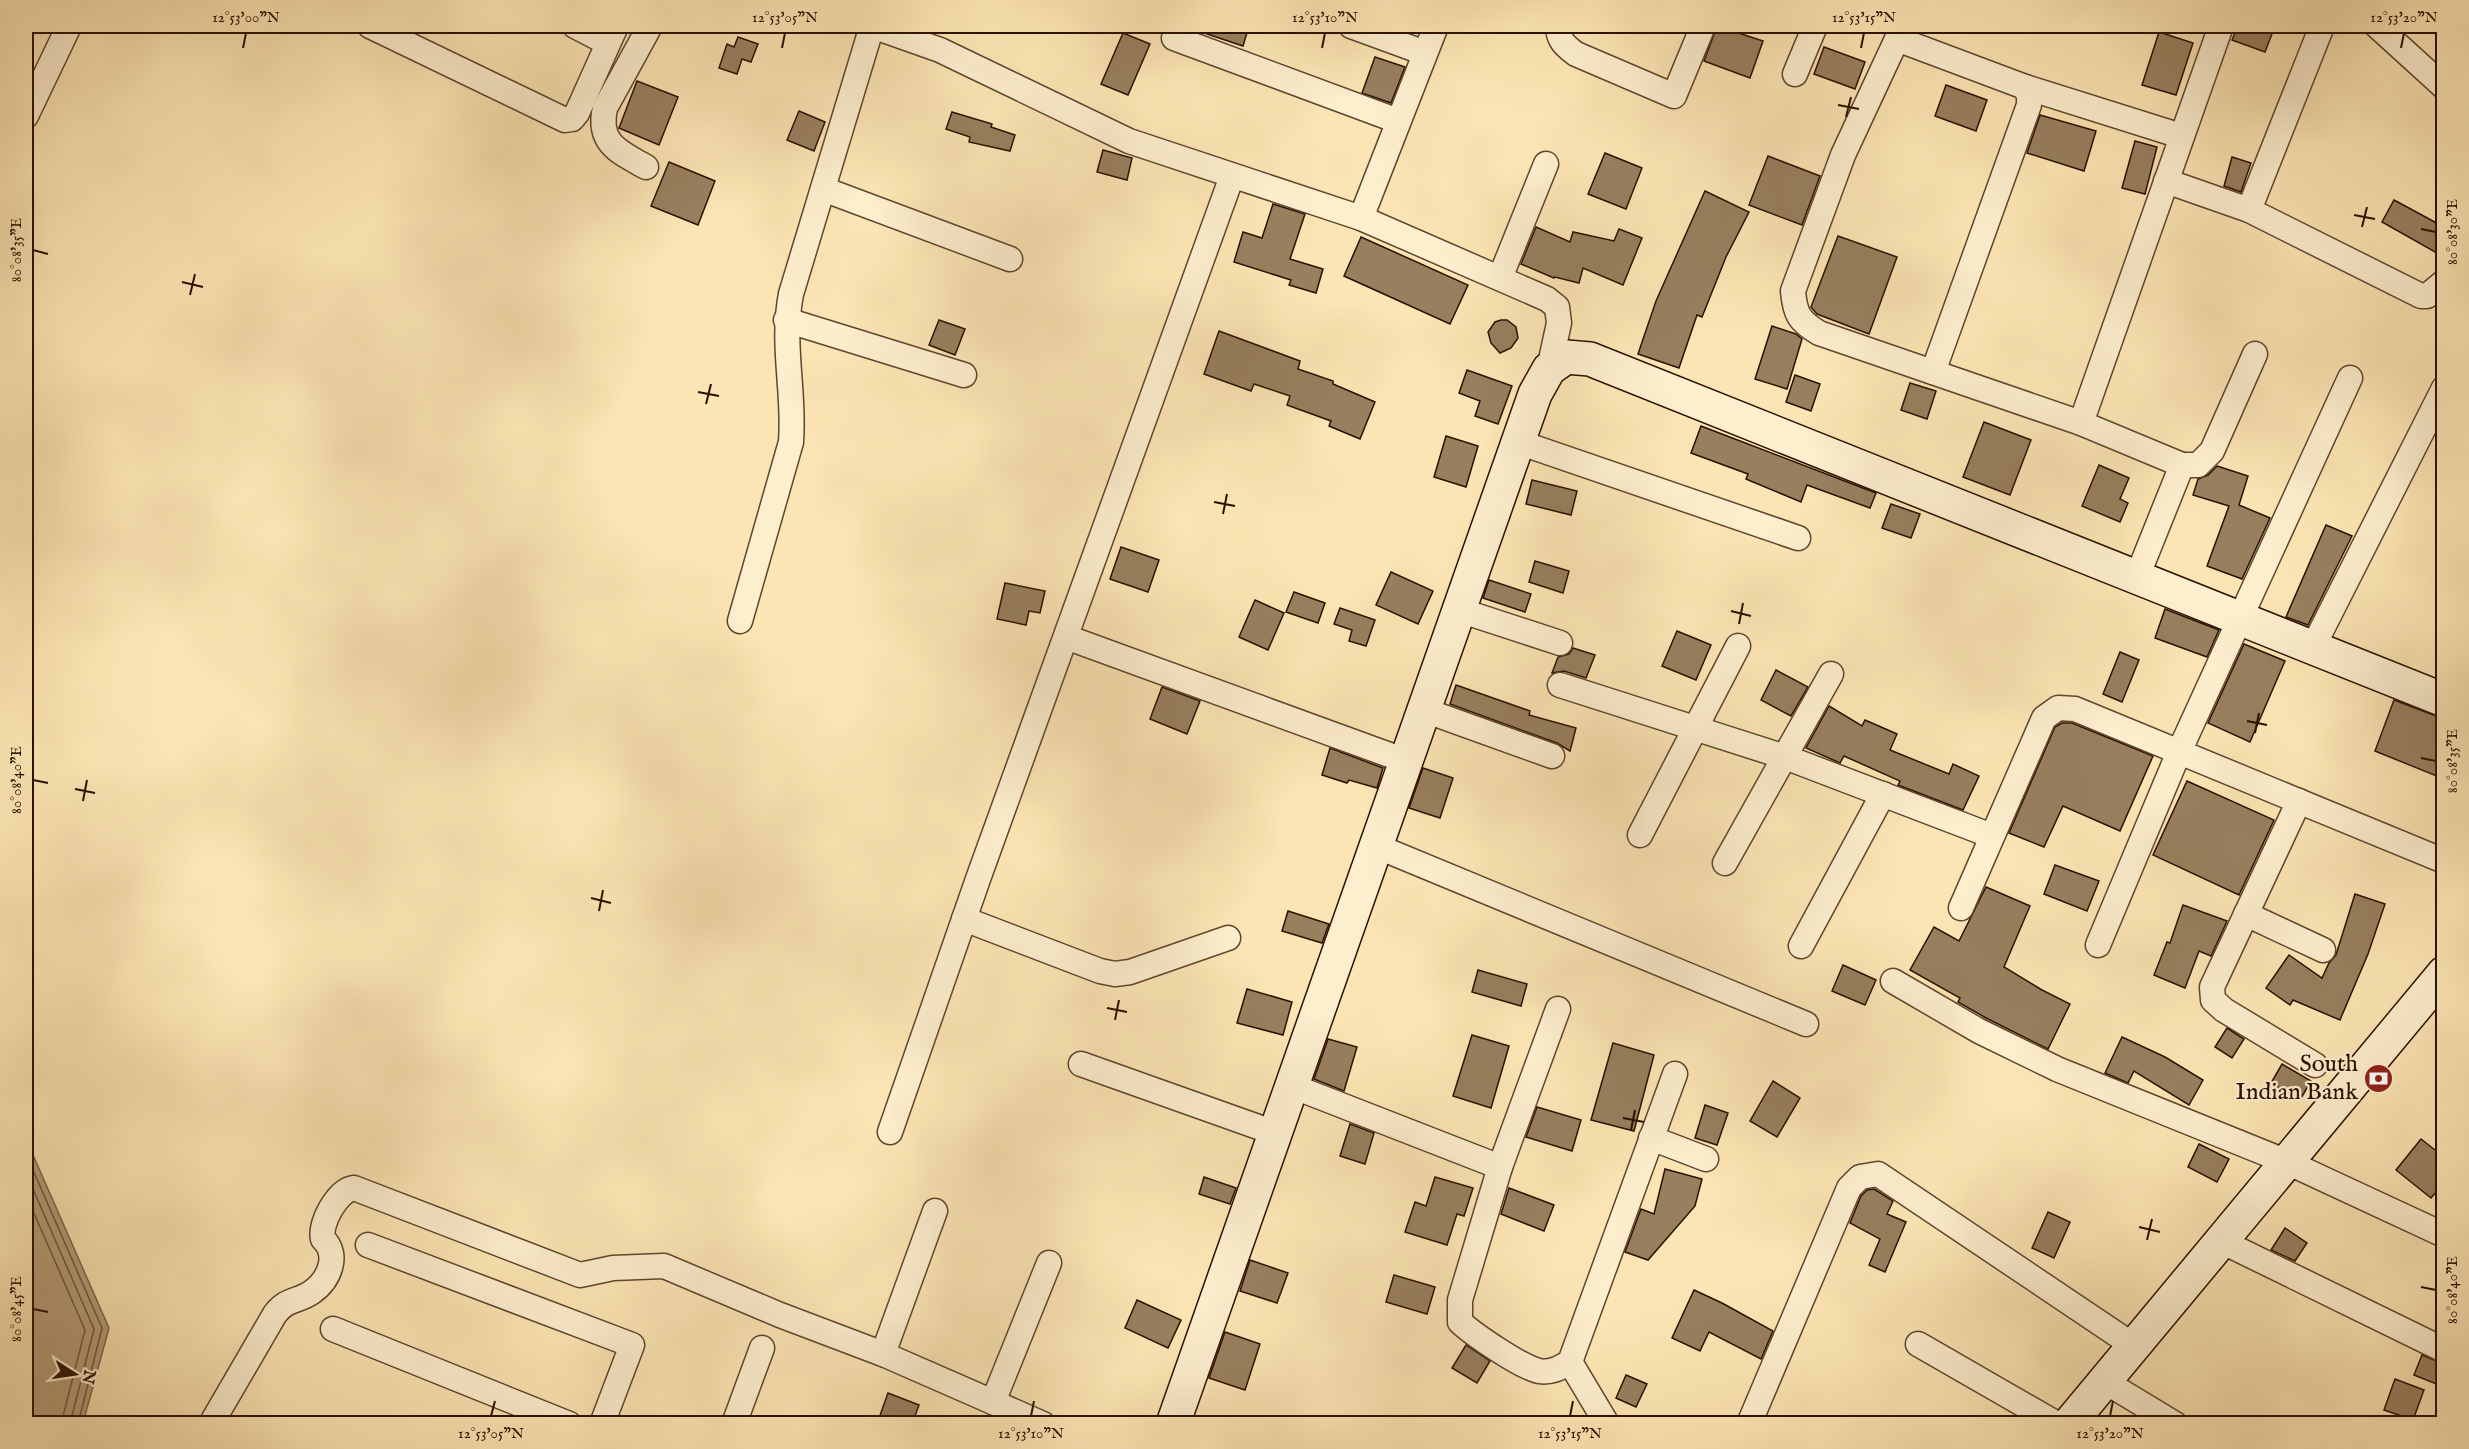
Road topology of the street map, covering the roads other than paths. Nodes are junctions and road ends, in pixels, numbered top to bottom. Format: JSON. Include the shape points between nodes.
{"nodes":[{"id":1,"x":69,"y":26,"type":"edge"},
{"id":2,"x":370,"y":26,"type":"edge"},
{"id":3,"x":575,"y":26,"type":"edge"},
{"id":4,"x":650,"y":26,"type":"edge"},
{"id":5,"x":872,"y":26,"type":"edge"},
{"id":6,"x":1351,"y":26,"type":"edge"},
{"id":7,"x":1436,"y":26,"type":"edge"},
{"id":8,"x":1558,"y":26,"type":"edge"},
{"id":9,"x":1703,"y":26,"type":"edge"},
{"id":10,"x":1815,"y":26,"type":"edge"},
{"id":11,"x":2221,"y":26,"type":"edge"},
{"id":12,"x":2322,"y":26,"type":"edge"},
{"id":13,"x":2377,"y":26,"type":"edge"},
{"id":14,"x":1900,"y":32,"type":"edge"},
{"id":15,"x":612,"y":34,"type":"edge"},
{"id":16,"x":1174,"y":38,"type":"dead end"},
{"id":17,"x":1425,"y":53,"type":"junction"},
{"id":18,"x":1795,"y":74,"type":"dead end"},
{"id":19,"x":2025,"y":87,"type":"junction"},
{"id":20,"x":2444,"y":87,"type":"edge"},
{"id":21,"x":26,"y":116,"type":"edge"},
{"id":22,"x":1398,"y":121,"type":"junction"},
{"id":23,"x":2181,"y":136,"type":"junction"},
{"id":24,"x":1546,"y":164,"type":"dead end"},
{"id":25,"x":646,"y":167,"type":"dead end"},
{"id":26,"x":1232,"y":176,"type":"junction"},
{"id":27,"x":2166,"y":181,"type":"junction"},
{"id":28,"x":823,"y":189,"type":"junction"},
{"id":29,"x":2249,"y":210,"type":"junction"},
{"id":30,"x":1361,"y":219,"type":"junction"},
{"id":31,"x":1010,"y":259,"type":"dead end"},
{"id":32,"x":1500,"y":278,"type":"junction"},
{"id":33,"x":2444,"y":282,"type":"edge"},
{"id":34,"x":786,"y":320,"type":"junction"},
{"id":35,"x":2255,"y":354,"type":"dead end"},
{"id":36,"x":1549,"y":369,"type":"junction"},
{"id":37,"x":1933,"y":372,"type":"junction"},
{"id":38,"x":964,"y":375,"type":"dead end"},
{"id":39,"x":2350,"y":378,"type":"dead end"},
{"id":40,"x":2444,"y":388,"type":"edge"},
{"id":41,"x":2081,"y":423,"type":"junction"},
{"id":42,"x":1518,"y":442,"type":"junction"},
{"id":43,"x":2182,"y":465,"type":"junction"},
{"id":44,"x":1798,"y":538,"type":"dead end"},
{"id":45,"x":2137,"y":577,"type":"junction"},
{"id":46,"x":1459,"y":610,"type":"junction"},
{"id":47,"x":2241,"y":619,"type":"junction"},
{"id":48,"x":740,"y":621,"type":"dead end"},
{"id":49,"x":1065,"y":637,"type":"junction"},
{"id":50,"x":1560,"y":643,"type":"dead end"},
{"id":51,"x":1738,"y":645,"type":"dead end"},
{"id":52,"x":2313,"y":647,"type":"junction"},
{"id":53,"x":1831,"y":674,"type":"dead end"},
{"id":54,"x":1560,"y":685,"type":"dead end"},
{"id":55,"x":2444,"y":700,"type":"edge"},
{"id":56,"x":1424,"y":710,"type":"junction"},
{"id":57,"x":1694,"y":728,"type":"junction"},
{"id":58,"x":2179,"y":752,"type":"junction"},
{"id":59,"x":1552,"y":756,"type":"dead end"},
{"id":60,"x":1785,"y":757,"type":"junction"},
{"id":61,"x":1406,"y":761,"type":"junction"},
{"id":62,"x":1883,"y":794,"type":"junction"},
{"id":63,"x":2300,"y":801,"type":"junction"},
{"id":64,"x":1641,"y":835,"type":"dead end"},
{"id":65,"x":1992,"y":836,"type":"junction"},
{"id":66,"x":1376,"y":846,"type":"junction"},
{"id":67,"x":2444,"y":861,"type":"edge"},
{"id":68,"x":1725,"y":863,"type":"dead end"},
{"id":69,"x":1961,"y":908,"type":"dead end"},
{"id":70,"x":2246,"y":914,"type":"junction"},
{"id":71,"x":964,"y":920,"type":"junction"},
{"id":72,"x":1228,"y":938,"type":"dead end"},
{"id":73,"x":2098,"y":945,"type":"dead end"},
{"id":74,"x":1802,"y":946,"type":"dead end"},
{"id":75,"x":2323,"y":950,"type":"dead end"},
{"id":76,"x":2444,"y":974,"type":"edge"},
{"id":77,"x":1893,"y":981,"type":"dead end"},
{"id":78,"x":1558,"y":1009,"type":"dead end"},
{"id":79,"x":1806,"y":1024,"type":"dead end"},
{"id":80,"x":1081,"y":1064,"type":"dead end"},
{"id":81,"x":2314,"y":1065,"type":"dead end"},
{"id":82,"x":1675,"y":1074,"type":"dead end"},
{"id":83,"x":1292,"y":1086,"type":"junction"},
{"id":84,"x":890,"y":1132,"type":"dead end"},
{"id":85,"x":1275,"y":1133,"type":"junction"},
{"id":86,"x":1652,"y":1138,"type":"junction"},
{"id":87,"x":1706,"y":1159,"type":"dead end"},
{"id":88,"x":2287,"y":1162,"type":"junction"},
{"id":89,"x":1500,"y":1167,"type":"junction"},
{"id":90,"x":935,"y":1211,"type":"dead end"},
{"id":91,"x":2442,"y":1231,"type":"edge"},
{"id":92,"x":2221,"y":1241,"type":"junction"},
{"id":93,"x":368,"y":1245,"type":"dead end"},
{"id":94,"x":1049,"y":1263,"type":"dead end"},
{"id":95,"x":333,"y":1329,"type":"dead end"},
{"id":96,"x":1918,"y":1344,"type":"dead end"},
{"id":97,"x":2134,"y":1346,"type":"junction"},
{"id":98,"x":762,"y":1348,"type":"dead end"},
{"id":99,"x":2444,"y":1350,"type":"edge"},
{"id":100,"x":883,"y":1354,"type":"junction"},
{"id":101,"x":1570,"y":1362,"type":"junction"},
{"id":102,"x":2104,"y":1381,"type":"junction"},
{"id":103,"x":993,"y":1402,"type":"junction"},
{"id":104,"x":1178,"y":1421,"type":"edge"},
{"id":105,"x":210,"y":1424,"type":"edge"},
{"id":106,"x":569,"y":1424,"type":"edge"},
{"id":107,"x":602,"y":1424,"type":"edge"},
{"id":108,"x":734,"y":1424,"type":"edge"},
{"id":109,"x":1043,"y":1424,"type":"edge"},
{"id":110,"x":1607,"y":1424,"type":"edge"},
{"id":111,"x":1749,"y":1424,"type":"edge"},
{"id":112,"x":2058,"y":1424,"type":"edge"},
{"id":113,"x":2069,"y":1424,"type":"edge"},
{"id":114,"x":2175,"y":1424,"type":"edge"}],
"edges":[{"from":1,"to":21,"type":"street"},
{"from":2,"to":15,"type":"street","via":[[564,120],[577,113]]},
{"from":3,"to":15,"type":"street"},
{"from":4,"to":25,"type":"street","via":[[602,120],[609,142],[617,151]]},
{"from":5,"to":26,"type":"street","via":[[940,51],[1129,141]]},
{"from":5,"to":28,"type":"street"},
{"from":6,"to":17,"type":"street"},
{"from":7,"to":17,"type":"street"},
{"from":8,"to":9,"type":"street","via":[[1564,45],[1576,54],[1674,96]]},
{"from":10,"to":18,"type":"street"},
{"from":11,"to":23,"type":"street"},
{"from":12,"to":29,"type":"street"},
{"from":13,"to":20,"type":"street"},
{"from":14,"to":19,"type":"street"},
{"from":14,"to":37,"type":"street","via":[[1843,155],[1793,291],[1794,310],[1805,325],[1819,333]]},
{"from":16,"to":22,"type":"street"},
{"from":17,"to":22,"type":"street"},
{"from":19,"to":23,"type":"street"},
{"from":19,"to":37,"type":"street","via":[[2029,105]]},
{"from":22,"to":30,"type":"street"},
{"from":23,"to":27,"type":"street"},
{"from":24,"to":32,"type":"street"},
{"from":26,"to":30,"type":"street"},
{"from":26,"to":49,"type":"street"},
{"from":27,"to":29,"type":"street"},
{"from":27,"to":41,"type":"street"},
{"from":28,"to":31,"type":"street"},
{"from":28,"to":34,"type":"street"},
{"from":29,"to":33,"type":"street","via":[[2421,296],[2427,296]]},
{"from":30,"to":32,"type":"street"},
{"from":32,"to":36,"type":"street","via":[[1557,307],[1559,323]]},
{"from":34,"to":38,"type":"street"},
{"from":34,"to":48,"type":"street","via":[[792,442]]},
{"from":35,"to":43,"type":"street","via":[[2212,451],[2198,465]]},
{"from":36,"to":42,"type":"street","via":[[1535,394]]},
{"from":36,"to":45,"type":"street","via":[[1566,357],[1590,360]]},
{"from":37,"to":41,"type":"street"},
{"from":39,"to":47,"type":"street"},
{"from":40,"to":52,"type":"street"},
{"from":41,"to":43,"type":"street"},
{"from":42,"to":44,"type":"street"},
{"from":42,"to":46,"type":"street"},
{"from":43,"to":45,"type":"street"},
{"from":45,"to":47,"type":"street"},
{"from":46,"to":50,"type":"street"},
{"from":46,"to":56,"type":"street"},
{"from":47,"to":52,"type":"street"},
{"from":47,"to":58,"type":"street"},
{"from":49,"to":61,"type":"street"},
{"from":49,"to":71,"type":"street"},
{"from":51,"to":57,"type":"street"},
{"from":52,"to":55,"type":"street"},
{"from":53,"to":60,"type":"street"},
{"from":54,"to":57,"type":"street"},
{"from":56,"to":59,"type":"street"},
{"from":56,"to":61,"type":"street"},
{"from":57,"to":60,"type":"street"},
{"from":57,"to":64,"type":"street"},
{"from":58,"to":63,"type":"street"},
{"from":58,"to":65,"type":"street","via":[[2075,709],[2058,708],[2044,718]]},
{"from":58,"to":73,"type":"street"},
{"from":60,"to":62,"type":"street"},
{"from":60,"to":68,"type":"street"},
{"from":61,"to":66,"type":"street"},
{"from":62,"to":65,"type":"street"},
{"from":62,"to":74,"type":"street"},
{"from":63,"to":67,"type":"street"},
{"from":63,"to":70,"type":"street"},
{"from":65,"to":69,"type":"street"},
{"from":66,"to":79,"type":"street"},
{"from":66,"to":83,"type":"street"},
{"from":70,"to":75,"type":"street"},
{"from":70,"to":81,"type":"street","via":[[2212,987],[2213,1000]]},
{"from":71,"to":72,"type":"street","via":[[1115,974]]},
{"from":71,"to":84,"type":"street"},
{"from":76,"to":88,"type":"street"},
{"from":77,"to":88,"type":"street","via":[[1979,1031],[2057,1069]]},
{"from":78,"to":89,"type":"street"},
{"from":80,"to":85,"type":"street"},
{"from":82,"to":86,"type":"street"},
{"from":83,"to":85,"type":"street"},
{"from":83,"to":89,"type":"street"},
{"from":85,"to":104,"type":"street"},
{"from":86,"to":87,"type":"street"},
{"from":86,"to":101,"type":"street"},
{"from":88,"to":91,"type":"street"},
{"from":88,"to":92,"type":"street"},
{"from":89,"to":101,"type":"street","via":[[1460,1300],[1460,1322],[1471,1333],[1540,1371],[1556,1370]]},
{"from":90,"to":100,"type":"street"},
{"from":92,"to":97,"type":"street"},
{"from":92,"to":99,"type":"street"},
{"from":93,"to":107,"type":"street","via":[[632,1345]]},
{"from":94,"to":103,"type":"street"},
{"from":95,"to":106,"type":"street"},
{"from":96,"to":112,"type":"street"},
{"from":97,"to":102,"type":"street"},
{"from":97,"to":111,"type":"street","via":[[1878,1174],[1860,1177],[1849,1188]]},
{"from":98,"to":108,"type":"street"},
{"from":100,"to":103,"type":"street"},
{"from":100,"to":105,"type":"street","via":[[664,1266],[613,1268],[579,1275],[354,1188],[345,1189],[323,1224],[323,1239],[333,1253],[329,1269],[312,1292],[281,1306]]},
{"from":101,"to":110,"type":"street"},
{"from":102,"to":113,"type":"street"},
{"from":102,"to":114,"type":"street"},
{"from":103,"to":109,"type":"street"}]}
